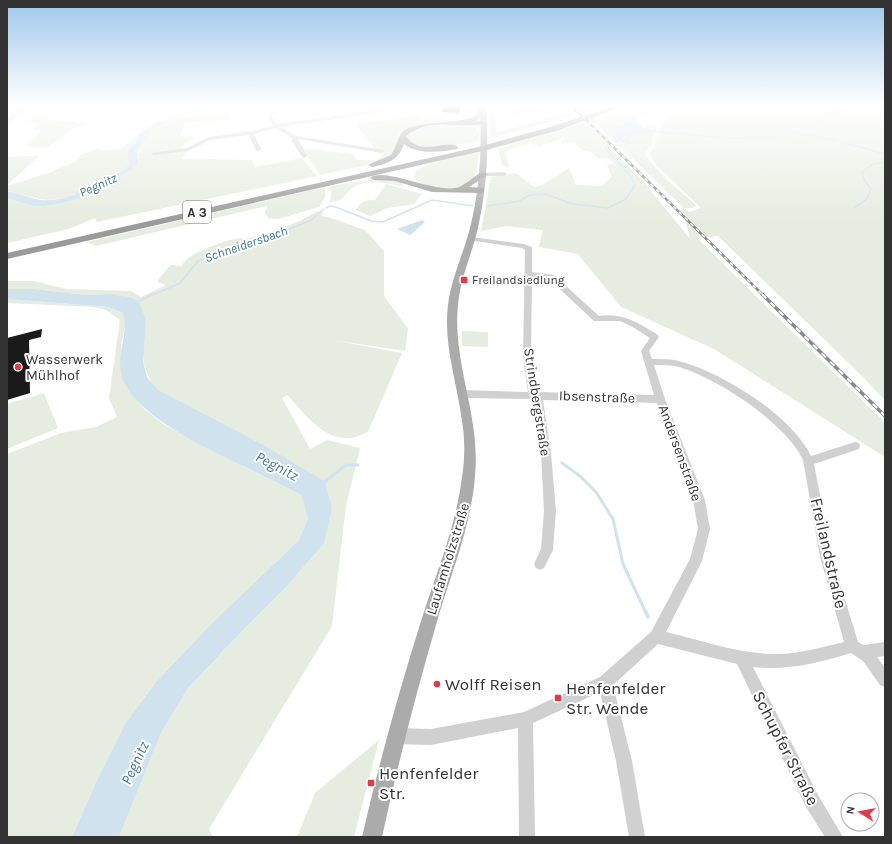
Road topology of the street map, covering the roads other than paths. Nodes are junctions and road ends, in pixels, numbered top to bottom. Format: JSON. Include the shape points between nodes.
{"nodes":[{"id":1,"x":198,"y":144,"type":"edge"},
{"id":2,"x":256,"y":144,"type":"edge"},
{"id":3,"x":297,"y":144,"type":"edge"},
{"id":4,"x":341,"y":144,"type":"edge"},
{"id":5,"x":400,"y":144,"type":"edge"},
{"id":6,"x":410,"y":144,"type":"edge"},
{"id":7,"x":472,"y":144,"type":"edge"},
{"id":8,"x":474,"y":144,"type":"edge"},
{"id":9,"x":483,"y":144,"type":"edge"},
{"id":10,"x":493,"y":144,"type":"edge"},
{"id":11,"x":258,"y":149,"type":"dead end"},
{"id":12,"x":382,"y":151,"type":"dead end"},
{"id":13,"x":154,"y":152,"type":"dead end"},
{"id":14,"x":304,"y":156,"type":"dead end"},
{"id":15,"x":433,"y":159,"type":"junction"},
{"id":16,"x":347,"y":173,"type":"junction"},
{"id":17,"x":504,"y":174,"type":"dead end"},
{"id":18,"x":483,"y":175,"type":"junction"},
{"id":19,"x":332,"y":179,"type":"junction"},
{"id":20,"x":419,"y":186,"type":"junction"},
{"id":21,"x":462,"y":188,"type":"junction"},
{"id":22,"x":446,"y":190,"type":"junction"},
{"id":23,"x":481,"y":190,"type":"junction"},
{"id":24,"x":479,"y":205,"type":"junction"},
{"id":25,"x":86,"y":234,"type":"junction"},
{"id":26,"x":471,"y":239,"type":"junction"},
{"id":27,"x":7,"y":249,"type":"edge"},
{"id":28,"x":7,"y":256,"type":"edge"},
{"id":29,"x":528,"y":274,"type":"junction"},
{"id":30,"x":648,"y":362,"type":"junction"},
{"id":31,"x":462,"y":394,"type":"junction"},
{"id":32,"x":536,"y":395,"type":"junction"},
{"id":33,"x":660,"y":398,"type":"junction"},
{"id":34,"x":855,"y":446,"type":"dead end"},
{"id":35,"x":808,"y":460,"type":"junction"},
{"id":36,"x":540,"y":564,"type":"dead end"},
{"id":37,"x":656,"y":637,"type":"junction"},
{"id":38,"x":858,"y":649,"type":"junction"},
{"id":39,"x":885,"y":649,"type":"edge"},
{"id":40,"x":741,"y":657,"type":"junction"},
{"id":41,"x":885,"y":680,"type":"edge"},
{"id":42,"x":605,"y":682,"type":"junction"},
{"id":43,"x":525,"y":719,"type":"junction"},
{"id":44,"x":396,"y":736,"type":"junction"},
{"id":45,"x":372,"y":837,"type":"edge"},
{"id":46,"x":527,"y":837,"type":"edge"},
{"id":47,"x":637,"y":837,"type":"edge"},
{"id":48,"x":835,"y":837,"type":"edge"}],
"edges":[{"from":1,"to":13,"type":"street","via":[[188,149]]},
{"from":2,"to":11,"type":"street"},
{"from":3,"to":14,"type":"street"},
{"from":4,"to":12,"type":"street"},
{"from":5,"to":16,"type":"highway","via":[[393,157]]},
{"from":6,"to":7,"type":"highway","via":[[426,149]]},
{"from":8,"to":16,"type":"highway","number":"A 3"},
{"from":9,"to":18,"type":"main road","name":"Laufamholzstraße"},
{"from":10,"to":15,"type":"highway","number":"A 3"},
{"from":15,"to":19,"type":"highway","number":"A 3"},
{"from":15,"to":20,"type":"highway","via":[[413,172],[412,179]]},
{"from":16,"to":19,"type":"highway","number":"A 3"},
{"from":17,"to":18,"type":"street"},
{"from":18,"to":21,"type":"highway"},
{"from":18,"to":23,"type":"main road","name":"Laufamholzstraße"},
{"from":19,"to":20,"type":"highway","via":[[382,177]]},
{"from":19,"to":25,"type":"highway","number":"A 3"},
{"from":20,"to":22,"type":"highway"},
{"from":21,"to":22,"type":"highway"},
{"from":21,"to":23,"type":"highway"},
{"from":22,"to":23,"type":"highway"},
{"from":22,"to":24,"type":"highway","via":[[471,195]]},
{"from":23,"to":24,"type":"main road","name":"Laufamholzstraße"},
{"from":24,"to":26,"type":"main road","name":"Laufamholzstraße"},
{"from":25,"to":27,"type":"highway","number":"A 3"},
{"from":25,"to":28,"type":"highway","number":"A 3"},
{"from":26,"to":29,"type":"street","name":"Strindbergstraße","via":[[527,247]]},
{"from":26,"to":31,"type":"main road","name":"Laufamholzstraße","via":[[458,280],[452,314],[454,349]]},
{"from":29,"to":30,"type":"street","name":"Andersenstraße","via":[[551,278],[597,319],[620,317],[655,337],[646,347]]},
{"from":29,"to":32,"type":"street","name":"Strindbergstraße","via":[[527,357],[532,390]]},
{"from":30,"to":33,"type":"street","name":"Andersenstraße"},
{"from":30,"to":35,"type":"street","name":"Freilandstraße","via":[[680,365],[741,395],[785,427],[803,449]]},
{"from":31,"to":32,"type":"street","name":"Ibsenstraße"},
{"from":31,"to":44,"type":"main road","name":"Laufamholzstraße","via":[[468,419],[470,448],[465,503],[459,531],[430,618]]},
{"from":32,"to":33,"type":"street","name":"Ibsenstraße"},
{"from":32,"to":36,"type":"street","name":"Strindbergstraße","via":[[545,440],[550,500],[547,550]]},
{"from":33,"to":37,"type":"street","name":"Andersenstraße","via":[[699,500],[704,530],[696,561]]},
{"from":34,"to":35,"type":"street"},
{"from":35,"to":38,"type":"street","name":"Freilandstraße","via":[[826,557]]},
{"from":37,"to":40,"type":"street"},
{"from":37,"to":42,"type":"street"},
{"from":38,"to":39,"type":"street"},
{"from":38,"to":40,"type":"street","via":[[771,661]]},
{"from":38,"to":41,"type":"street","via":[[868,656]]},
{"from":40,"to":48,"type":"street","name":"Schupfer Straße","via":[[812,801]]},
{"from":42,"to":43,"type":"street"},
{"from":42,"to":47,"type":"street","via":[[624,761]]},
{"from":43,"to":44,"type":"street","via":[[431,737]]},
{"from":43,"to":46,"type":"street"},
{"from":44,"to":45,"type":"main road","name":"Laufamholzstraße"}]}
